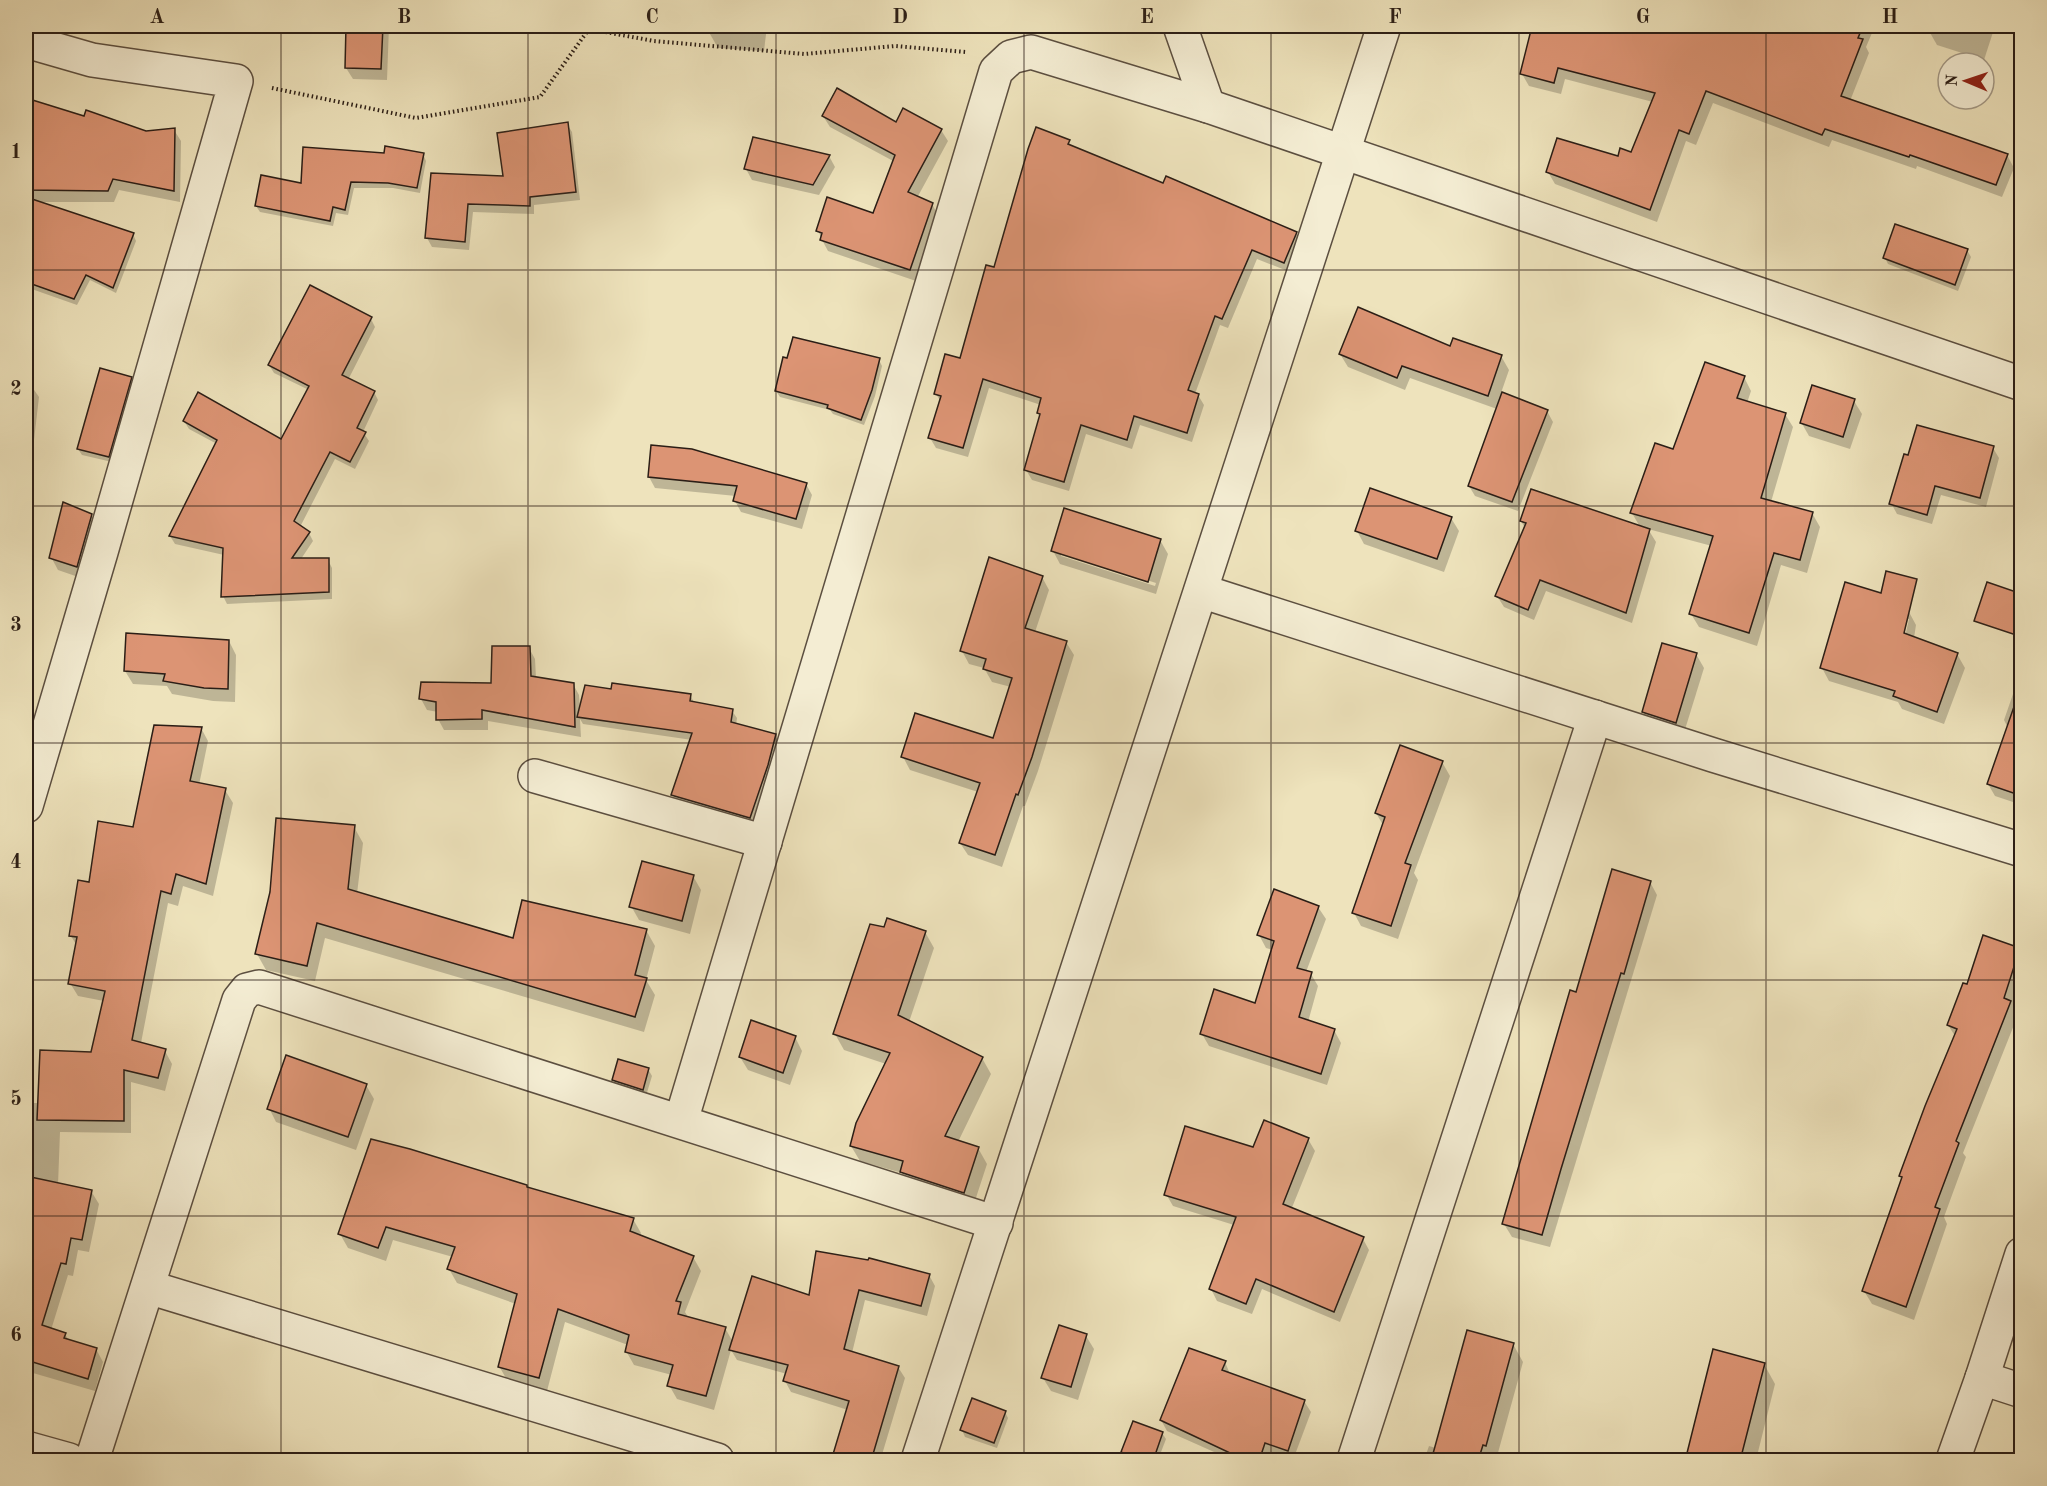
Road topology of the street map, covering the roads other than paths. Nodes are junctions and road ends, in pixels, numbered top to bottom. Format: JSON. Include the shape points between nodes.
{"nodes":[{"id":1,"x":1180,"y":26,"type":"edge"},
{"id":2,"x":1384,"y":26,"type":"edge"},
{"id":3,"x":26,"y":41,"type":"edge"},
{"id":4,"x":1208,"y":106,"type":"junction"},
{"id":5,"x":1344,"y":152,"type":"junction"},
{"id":6,"x":2022,"y":384,"type":"edge"},
{"id":7,"x":1201,"y":591,"type":"junction"},
{"id":8,"x":1595,"y":717,"type":"junction"},
{"id":9,"x":535,"y":776,"type":"dead end"},
{"id":10,"x":26,"y":806,"type":"edge"},
{"id":11,"x":765,"y":842,"type":"junction"},
{"id":12,"x":2022,"y":850,"type":"edge"},
{"id":13,"x":681,"y":1121,"type":"junction"},
{"id":14,"x":996,"y":1223,"type":"junction"},
{"id":15,"x":2022,"y":1254,"type":"edge"},
{"id":16,"x":148,"y":1287,"type":"junction"},
{"id":17,"x":1982,"y":1378,"type":"junction"},
{"id":18,"x":2022,"y":1391,"type":"edge"},
{"id":19,"x":26,"y":1448,"type":"edge"},
{"id":20,"x":69,"y":1461,"type":"edge"},
{"id":21,"x":92,"y":1461,"type":"edge"},
{"id":22,"x":717,"y":1461,"type":"edge"},
{"id":23,"x":918,"y":1461,"type":"edge"},
{"id":24,"x":1354,"y":1461,"type":"edge"},
{"id":25,"x":1953,"y":1461,"type":"edge"}],
"edges":[{"from":1,"to":4,"type":"street"},
{"from":2,"to":5,"type":"street"},
{"from":3,"to":10,"type":"street","via":[[92,60],[236,81]]},
{"from":4,"to":5,"type":"street"},
{"from":4,"to":11,"type":"street","via":[[1031,52],[1011,57],[996,71]]},
{"from":5,"to":6,"type":"street"},
{"from":5,"to":7,"type":"street"},
{"from":7,"to":8,"type":"street"},
{"from":7,"to":14,"type":"street"},
{"from":8,"to":12,"type":"street"},
{"from":8,"to":24,"type":"street"},
{"from":9,"to":11,"type":"street"},
{"from":11,"to":13,"type":"street"},
{"from":13,"to":14,"type":"street"},
{"from":13,"to":16,"type":"street","via":[[259,987],[247,990],[239,1000]]},
{"from":14,"to":23,"type":"street"},
{"from":15,"to":17,"type":"street"},
{"from":16,"to":21,"type":"street"},
{"from":16,"to":22,"type":"street"},
{"from":17,"to":18,"type":"street"},
{"from":17,"to":25,"type":"street"},
{"from":19,"to":20,"type":"street"}]}
